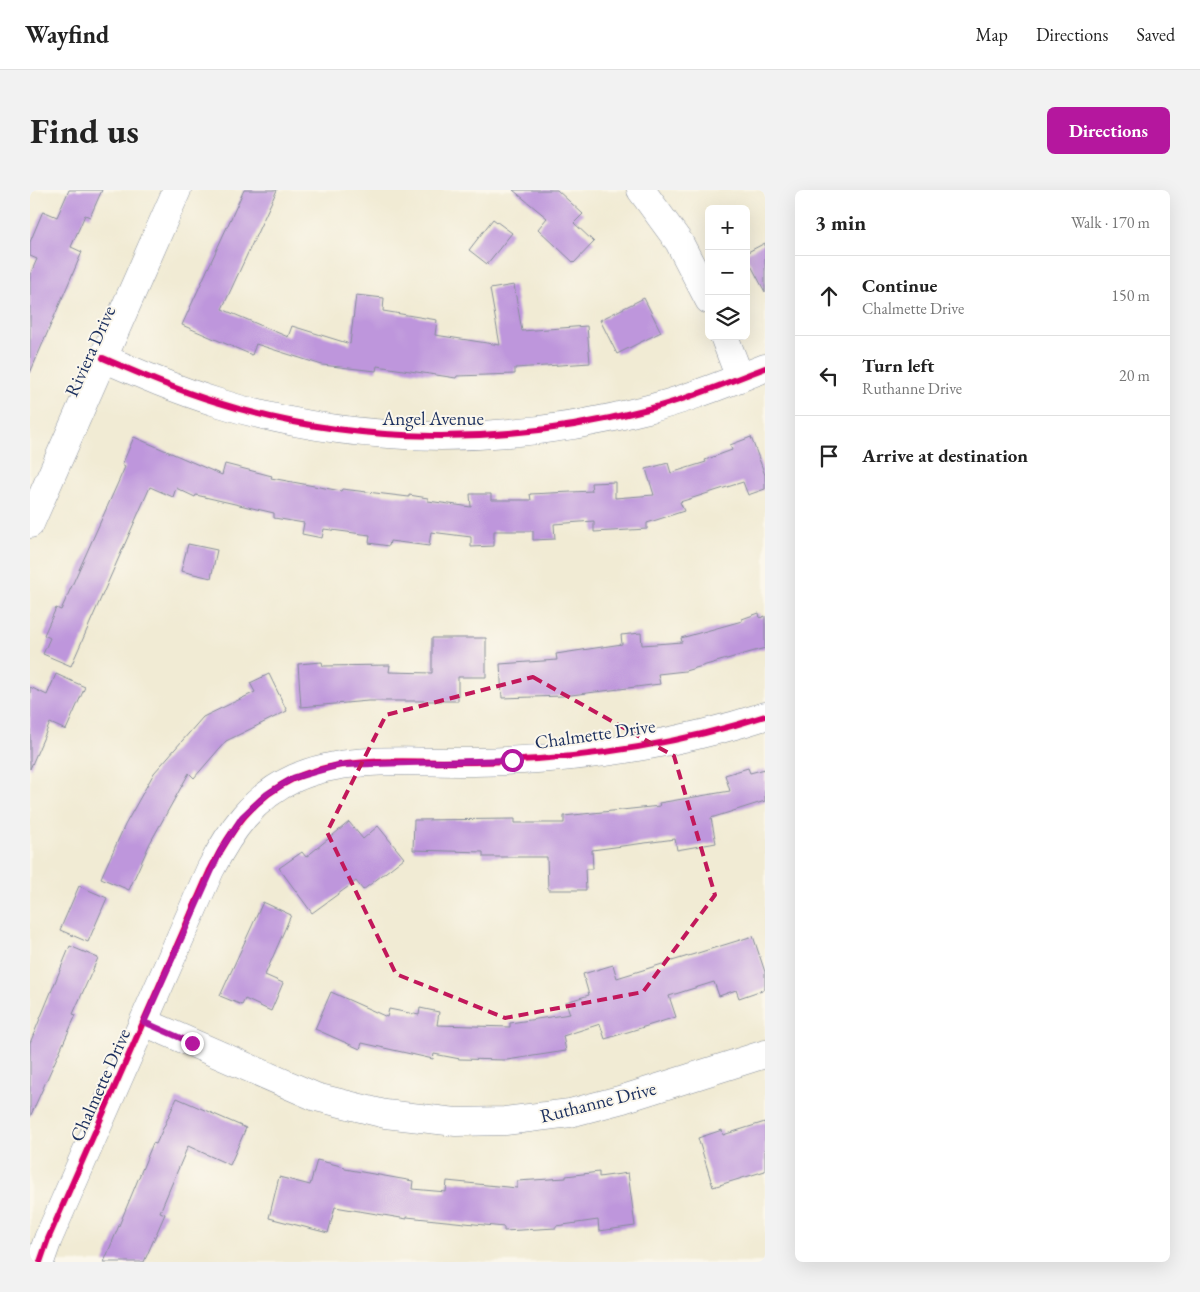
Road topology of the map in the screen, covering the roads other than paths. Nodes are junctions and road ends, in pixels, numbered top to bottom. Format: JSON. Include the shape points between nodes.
{"nodes":[{"id":1,"x":177,"y":190,"type":"edge"},
{"id":2,"x":641,"y":190,"type":"edge"},
{"id":3,"x":706,"y":295,"type":"edge"},
{"id":4,"x":726,"y":340,"type":"edge"},
{"id":5,"x":103,"y":358,"type":"junction"},
{"id":6,"x":765,"y":368,"type":"edge"},
{"id":7,"x":740,"y":378,"type":"junction"},
{"id":8,"x":30,"y":524,"type":"edge"},
{"id":9,"x":765,"y":716,"type":"edge"},
{"id":10,"x":144,"y":1022,"type":"junction"},
{"id":11,"x":765,"y":1054,"type":"edge"},
{"id":12,"x":40,"y":1262,"type":"edge"}],
"edges":[{"from":1,"to":5,"type":"street","name":"Riviera Drive"},
{"from":2,"to":3,"type":"street","via":[[679,242]]},
{"from":4,"to":7,"type":"street"},
{"from":5,"to":7,"type":"street","name":"Angel Avenue","via":[[179,390],[251,412],[346,430],[421,436],[507,433],[586,422],[648,409]]},
{"from":5,"to":8,"type":"street","name":"Riviera Drive"},
{"from":6,"to":7,"type":"street","name":"Angel Avenue"},
{"from":9,"to":10,"type":"street","name":"Chalmette Drive","via":[[695,734],[575,755],[475,762],[348,764],[293,778],[256,802],[230,833],[210,870]]},
{"from":10,"to":11,"type":"street","name":"Ruthanne Drive","via":[[316,1096],[386,1114],[456,1122],[506,1121],[570,1113]]},
{"from":10,"to":12,"type":"street","name":"Chalmette Drive"}]}
